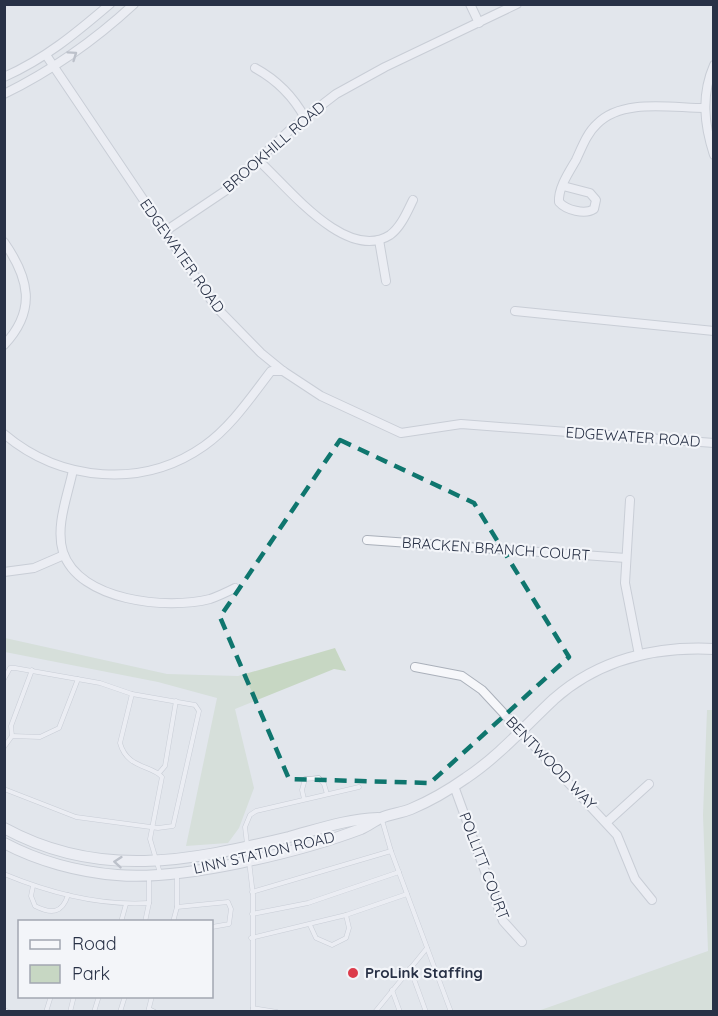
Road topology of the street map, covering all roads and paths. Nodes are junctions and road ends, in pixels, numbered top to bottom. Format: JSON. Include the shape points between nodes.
{"nodes":[{"id":1,"x":110,"y":4,"type":"edge"},
{"id":2,"x":134,"y":4,"type":"edge"},
{"id":3,"x":470,"y":4,"type":"edge"},
{"id":4,"x":517,"y":4,"type":"edge"},
{"id":5,"x":479,"y":23,"type":"junction"},
{"id":6,"x":46,"y":55,"type":"junction"},
{"id":7,"x":714,"y":65,"type":"edge"},
{"id":8,"x":54,"y":68,"type":"junction"},
{"id":9,"x":255,"y":68,"type":"dead end"},
{"id":10,"x":4,"y":77,"type":"edge"},
{"id":11,"x":4,"y":94,"type":"edge"},
{"id":12,"x":705,"y":108,"type":"junction"},
{"id":13,"x":305,"y":118,"type":"junction"},
{"id":14,"x":714,"y":155,"type":"edge"},
{"id":15,"x":259,"y":161,"type":"junction"},
{"id":16,"x":563,"y":186,"type":"dead end"},
{"id":17,"x":413,"y":200,"type":"dead end"},
{"id":18,"x":164,"y":232,"type":"junction"},
{"id":19,"x":379,"y":240,"type":"junction"},
{"id":20,"x":4,"y":242,"type":"edge"},
{"id":21,"x":386,"y":281,"type":"dead end"},
{"id":22,"x":515,"y":311,"type":"dead end"},
{"id":23,"x":714,"y":331,"type":"edge"},
{"id":24,"x":4,"y":345,"type":"edge"},
{"id":25,"x":283,"y":371,"type":"junction"},
{"id":26,"x":4,"y":434,"type":"edge"},
{"id":27,"x":714,"y":443,"type":"edge"},
{"id":28,"x":73,"y":470,"type":"junction"},
{"id":29,"x":630,"y":500,"type":"dead end"},
{"id":30,"x":367,"y":540,"type":"dead end"},
{"id":31,"x":64,"y":555,"type":"junction"},
{"id":32,"x":626,"y":558,"type":"junction"},
{"id":33,"x":4,"y":572,"type":"edge"},
{"id":34,"x":235,"y":588,"type":"dead end"},
{"id":35,"x":714,"y":649,"type":"edge"},
{"id":36,"x":639,"y":655,"type":"junction"},
{"id":37,"x":415,"y":667,"type":"dead end"},
{"id":38,"x":32,"y":670,"type":"junction"},
{"id":39,"x":4,"y":679,"type":"edge"},
{"id":40,"x":78,"y":679,"type":"junction"},
{"id":41,"x":132,"y":694,"type":"junction"},
{"id":42,"x":176,"y":701,"type":"junction"},
{"id":43,"x":521,"y":731,"type":"junction"},
{"id":44,"x":12,"y":736,"type":"junction"},
{"id":45,"x":4,"y":747,"type":"edge"},
{"id":46,"x":159,"y":773,"type":"junction"},
{"id":47,"x":649,"y":784,"type":"dead end"},
{"id":48,"x":359,"y":786,"type":"dead end"},
{"id":49,"x":454,"y":786,"type":"junction"},
{"id":50,"x":4,"y":789,"type":"edge"},
{"id":51,"x":327,"y":794,"type":"junction"},
{"id":52,"x":304,"y":799,"type":"junction"},
{"id":53,"x":381,"y":818,"type":"junction"},
{"id":54,"x":607,"y":822,"type":"junction"},
{"id":55,"x":152,"y":827,"type":"junction"},
{"id":56,"x":4,"y":828,"type":"edge"},
{"id":57,"x":4,"y":843,"type":"edge"},
{"id":58,"x":246,"y":847,"type":"junction"},
{"id":59,"x":391,"y":851,"type":"junction"},
{"id":60,"x":248,"y":860,"type":"junction"},
{"id":61,"x":157,"y":861,"type":"junction"},
{"id":62,"x":177,"y":872,"type":"junction"},
{"id":63,"x":399,"y":872,"type":"junction"},
{"id":64,"x":4,"y":874,"type":"edge"},
{"id":65,"x":154,"y":874,"type":"junction"},
{"id":66,"x":33,"y":886,"type":"junction"},
{"id":67,"x":252,"y":892,"type":"junction"},
{"id":68,"x":407,"y":894,"type":"junction"},
{"id":69,"x":68,"y":895,"type":"junction"},
{"id":70,"x":652,"y":900,"type":"dead end"},
{"id":71,"x":150,"y":903,"type":"junction"},
{"id":72,"x":126,"y":904,"type":"junction"},
{"id":73,"x":177,"y":907,"type":"junction"},
{"id":74,"x":252,"y":914,"type":"junction"},
{"id":75,"x":346,"y":915,"type":"junction"},
{"id":76,"x":121,"y":920,"type":"edge"},
{"id":77,"x":145,"y":920,"type":"edge"},
{"id":78,"x":173,"y":920,"type":"edge"},
{"id":79,"x":310,"y":924,"type":"junction"},
{"id":80,"x":213,"y":927,"type":"edge"},
{"id":81,"x":251,"y":938,"type":"junction"},
{"id":82,"x":522,"y":942,"type":"dead end"},
{"id":83,"x":427,"y":947,"type":"junction"},
{"id":84,"x":410,"y":968,"type":"junction"},
{"id":85,"x":392,"y":990,"type":"junction"},
{"id":86,"x":4,"y":1010,"type":"edge"},
{"id":87,"x":148,"y":1010,"type":"edge"},
{"id":88,"x":253,"y":1010,"type":"edge"},
{"id":89,"x":9,"y":1011,"type":"edge"},
{"id":90,"x":155,"y":1011,"type":"edge"},
{"id":91,"x":277,"y":1011,"type":"edge"},
{"id":92,"x":375,"y":1011,"type":"edge"},
{"id":93,"x":400,"y":1011,"type":"edge"},
{"id":94,"x":426,"y":1011,"type":"edge"},
{"id":95,"x":451,"y":1011,"type":"edge"}],
"edges":[{"from":1,"to":6,"type":"street"},
{"from":8,"to":2,"type":"street","one_way":true,"via":[[89,44]]},
{"from":3,"to":5,"type":"street"},
{"from":4,"to":5,"type":"street","name":"BROOKHILL ROAD"},
{"from":5,"to":13,"type":"street","name":"BROOKHILL ROAD","via":[[355,83]]},
{"from":6,"to":8,"type":"street","name":"EDGEWATER ROAD"},
{"from":6,"to":10,"type":"street"},
{"from":7,"to":12,"type":"street","via":[[707,83]]},
{"from":8,"to":11,"type":"street"},
{"from":8,"to":18,"type":"street","name":"EDGEWATER ROAD"},
{"from":9,"to":13,"type":"street","via":[[294,99]]},
{"from":12,"to":14,"type":"street"},
{"from":12,"to":16,"type":"street","via":[[627,108],[611,113],[588,135]]},
{"from":13,"to":15,"type":"street","name":"BROOKHILL ROAD"},
{"from":15,"to":18,"type":"street","name":"BROOKHILL ROAD","via":[[225,191]]},
{"from":15,"to":19,"type":"street","via":[[326,223],[365,240]]},
{"from":17,"to":19,"type":"street","via":[[398,228]]},
{"from":18,"to":25,"type":"street","name":"EDGEWATER ROAD","via":[[215,306],[246,340]]},
{"from":19,"to":21,"type":"street"},
{"from":20,"to":24,"type":"street","via":[[21,271],[27,296],[23,319]]},
{"from":22,"to":23,"type":"street"},
{"from":25,"to":27,"type":"street","name":"EDGEWATER ROAD","via":[[339,405],[401,433],[461,424]]},
{"from":25,"to":28,"type":"street","via":[[271,371],[225,429],[183,459],[137,473],[109,475]]},
{"from":26,"to":28,"type":"street","via":[[29,452]]},
{"from":28,"to":31,"type":"street","via":[[60,529]]},
{"from":29,"to":32,"type":"street"},
{"from":30,"to":32,"type":"street","name":"BRACKEN BRANCH COURT"},
{"from":31,"to":33,"type":"street","via":[[34,568]]},
{"from":31,"to":34,"type":"street","via":[[87,583],[112,595],[162,603],[183,602],[210,599]]},
{"from":32,"to":36,"type":"street","via":[[627,600]]},
{"from":35,"to":36,"type":"street","name":"LINN STATION ROAD","via":[[670,649]]},
{"from":36,"to":43,"type":"street","name":"LINN STATION ROAD","via":[[612,663],[575,683]]},
{"from":37,"to":43,"type":"street","name":"BENTWOOD WAY","via":[[448,672],[471,681]]},
{"from":38,"to":39,"type":"lane","via":[[10,668]]},
{"from":38,"to":40,"type":"lane"},
{"from":38,"to":44,"type":"lane","via":[[11,726]]},
{"from":40,"to":41,"type":"lane"},
{"from":40,"to":44,"type":"lane","via":[[59,728],[40,737]]},
{"from":41,"to":42,"type":"lane"},
{"from":41,"to":46,"type":"lane","via":[[120,743],[122,749],[142,768]]},
{"from":42,"to":46,"type":"lane","via":[[165,766]]},
{"from":42,"to":55,"type":"lane","via":[[195,705],[199,711],[174,823],[167,828]]},
{"from":43,"to":49,"type":"street","name":"LINN STATION ROAD"},
{"from":43,"to":54,"type":"street","name":"BENTWOOD WAY"},
{"from":44,"to":45,"type":"lane"},
{"from":46,"to":55,"type":"lane","via":[[161,782]]},
{"from":47,"to":54,"type":"street"},
{"from":48,"to":51,"type":"lane"},
{"from":49,"to":53,"type":"street","name":"LINN STATION ROAD","via":[[410,809]]},
{"from":49,"to":82,"type":"street","name":"POLLITT COURT","via":[[503,921]]},
{"from":50,"to":55,"type":"lane","via":[[76,817]]},
{"from":51,"to":52,"type":"lane"},
{"from":51,"to":52,"type":"lane","via":[[324,784],[314,777],[302,784]]},
{"from":52,"to":58,"type":"lane","via":[[250,815],[245,827]]},
{"from":53,"to":58,"type":"street","name":"LINN STATION ROAD","via":[[355,818]]},
{"from":53,"to":59,"type":"lane"},
{"from":53,"to":60,"type":"street","name":"LINN STATION ROAD","via":[[351,832]]},
{"from":54,"to":70,"type":"street","name":"BENTWOOD WAY","via":[[620,841],[635,879]]},
{"from":55,"to":61,"type":"lane","via":[[150,839]]},
{"from":61,"to":56,"type":"street","name":"LINN STATION ROAD","one_way":true,"via":[[119,863],[80,856],[50,849]]},
{"from":57,"to":65,"type":"street","name":"LINN STATION ROAD","via":[[46,861],[78,869],[118,875]]},
{"from":58,"to":60,"type":"lane"},
{"from":58,"to":61,"type":"street","name":"LINN STATION ROAD"},
{"from":59,"to":63,"type":"lane"},
{"from":59,"to":67,"type":"lane"},
{"from":60,"to":62,"type":"street","name":"LINN STATION ROAD"},
{"from":60,"to":67,"type":"lane"},
{"from":61,"to":65,"type":"lane"},
{"from":62,"to":65,"type":"street","name":"LINN STATION ROAD"},
{"from":62,"to":73,"type":"lane"},
{"from":63,"to":68,"type":"lane"},
{"from":63,"to":74,"type":"lane","via":[[308,903]]},
{"from":64,"to":66,"type":"lane"},
{"from":65,"to":71,"type":"lane"},
{"from":66,"to":69,"type":"lane"},
{"from":66,"to":69,"type":"lane","via":[[35,906],[48,912],[65,906]]},
{"from":67,"to":74,"type":"lane"},
{"from":68,"to":75,"type":"lane"},
{"from":68,"to":83,"type":"lane"},
{"from":69,"to":72,"type":"lane"},
{"from":71,"to":72,"type":"lane"},
{"from":71,"to":77,"type":"lane"},
{"from":72,"to":76,"type":"lane"},
{"from":73,"to":78,"type":"lane"},
{"from":73,"to":80,"type":"lane","via":[[228,902],[229,924]]},
{"from":74,"to":81,"type":"lane"},
{"from":75,"to":79,"type":"lane"},
{"from":75,"to":79,"type":"lane","via":[[350,928],[345,938],[332,945],[316,938]]},
{"from":79,"to":81,"type":"lane"},
{"from":81,"to":88,"type":"lane"},
{"from":83,"to":84,"type":"lane"},
{"from":83,"to":95,"type":"lane"},
{"from":84,"to":85,"type":"lane"},
{"from":84,"to":94,"type":"lane"},
{"from":85,"to":92,"type":"lane"},
{"from":85,"to":93,"type":"lane"},
{"from":86,"to":89,"type":"lane"},
{"from":87,"to":90,"type":"lane"},
{"from":88,"to":91,"type":"lane"}]}
